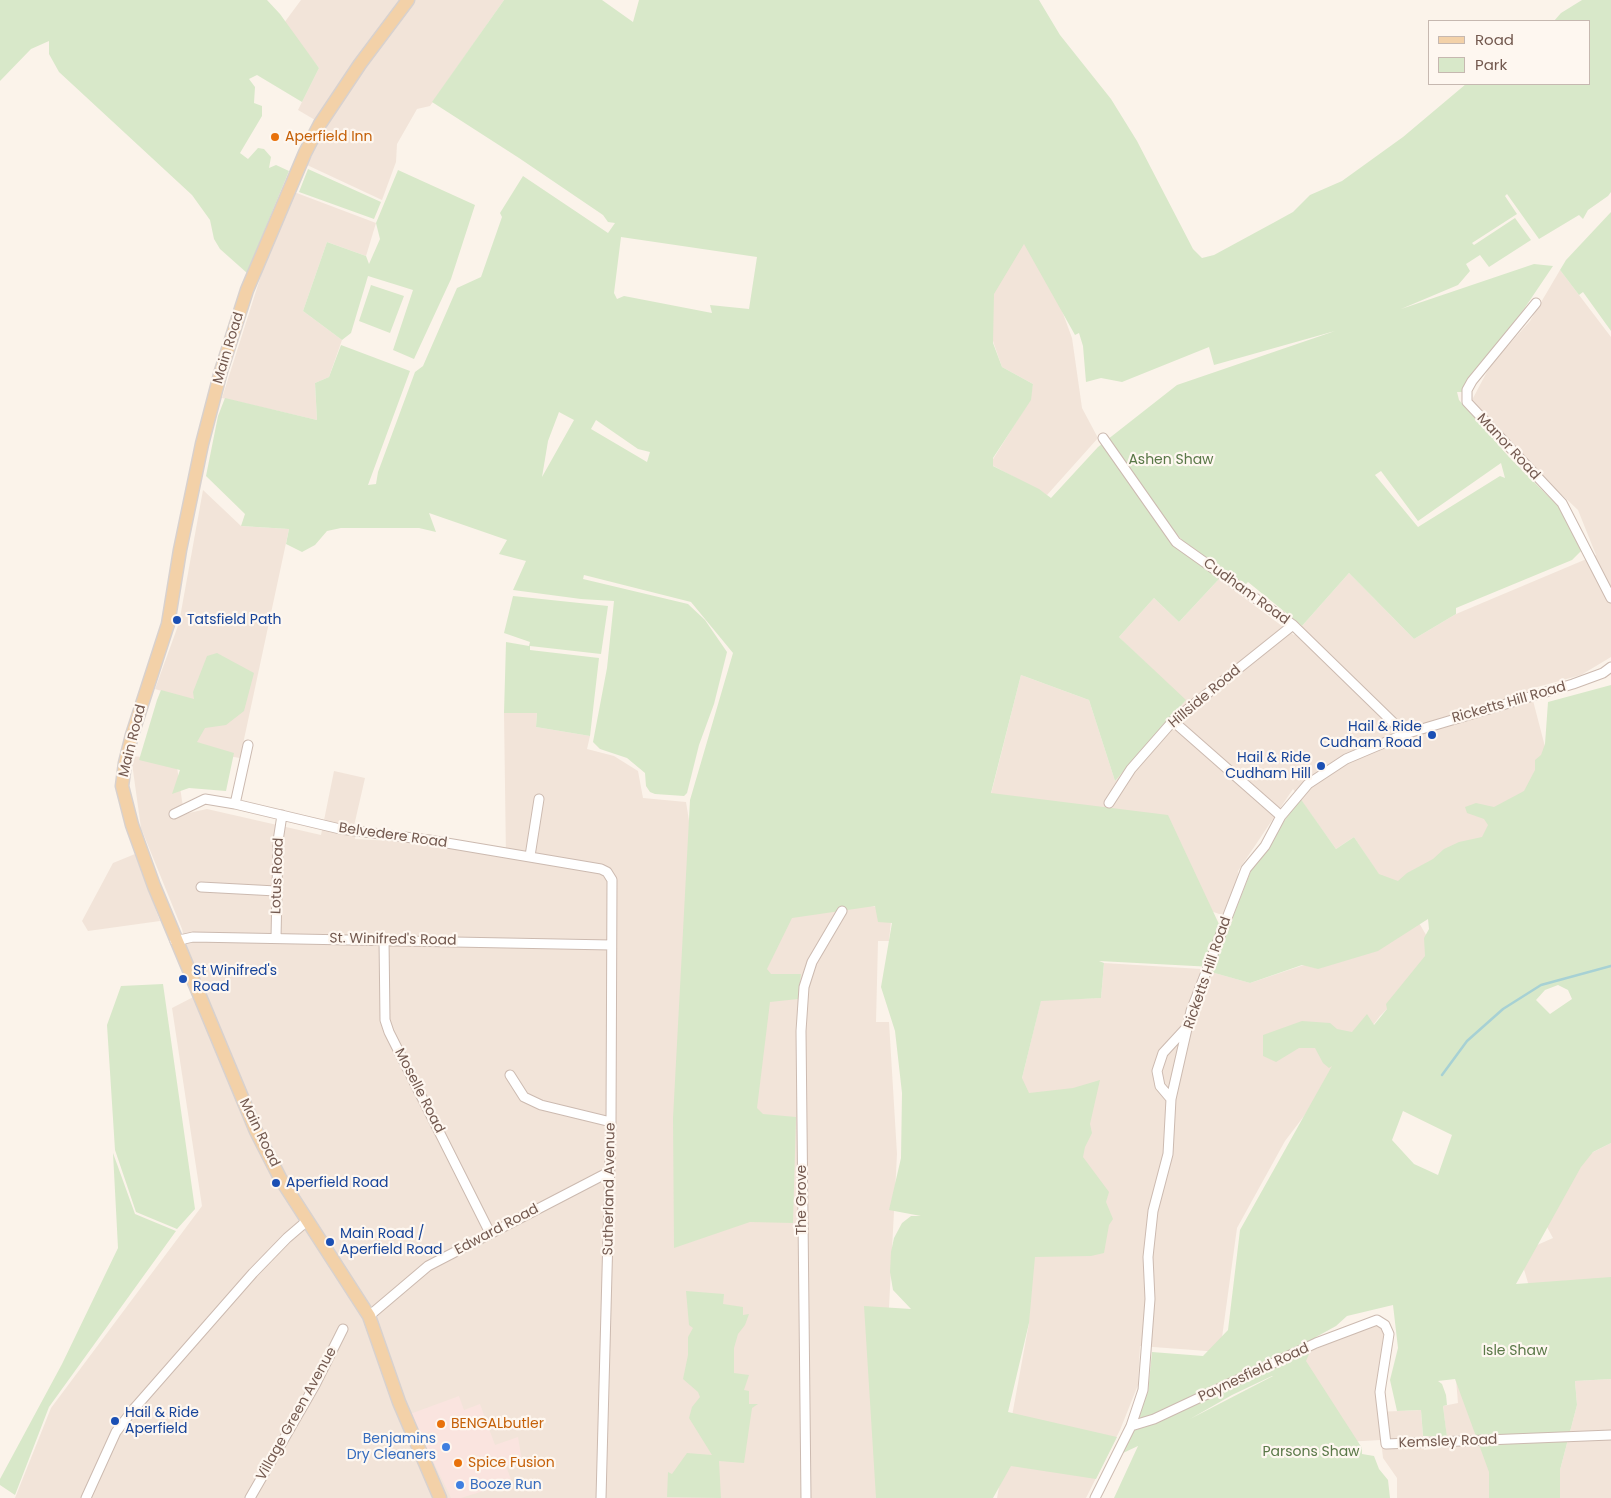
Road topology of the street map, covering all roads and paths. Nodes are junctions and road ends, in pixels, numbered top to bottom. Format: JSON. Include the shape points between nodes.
{"nodes":[{"id":1,"x":408,"y":0,"type":"edge"},
{"id":2,"x":1536,"y":303,"type":"dead end"},
{"id":3,"x":1103,"y":438,"type":"dead end"},
{"id":4,"x":1611,"y":598,"type":"edge"},
{"id":5,"x":1293,"y":626,"type":"junction"},
{"id":6,"x":1611,"y":667,"type":"edge"},
{"id":7,"x":1173,"y":720,"type":"junction"},
{"id":8,"x":1405,"y":734,"type":"junction"},
{"id":9,"x":248,"y":745,"type":"dead end"},
{"id":10,"x":539,"y":799,"type":"dead end"},
{"id":11,"x":1109,"y":802,"type":"dead end"},
{"id":12,"x":235,"y":804,"type":"junction"},
{"id":13,"x":174,"y":814,"type":"dead end"},
{"id":14,"x":282,"y":814,"type":"junction"},
{"id":15,"x":1281,"y":816,"type":"junction"},
{"id":16,"x":530,"y":856,"type":"junction"},
{"id":17,"x":612,"y":880,"type":"joint"},
{"id":18,"x":201,"y":887,"type":"dead end"},
{"id":19,"x":276,"y":891,"type":"junction"},
{"id":20,"x":842,"y":911,"type":"dead end"},
{"id":21,"x":276,"y":938,"type":"junction"},
{"id":22,"x":384,"y":939,"type":"junction"},
{"id":23,"x":175,"y":941,"type":"junction"},
{"id":24,"x":611,"y":945,"type":"junction"},
{"id":25,"x":1188,"y":1026,"type":"junction"},
{"id":26,"x":510,"y":1075,"type":"dead end"},
{"id":27,"x":1171,"y":1099,"type":"junction"},
{"id":28,"x":611,"y":1122,"type":"junction"},
{"id":29,"x":609,"y":1172,"type":"junction"},
{"id":30,"x":308,"y":1220,"type":"junction"},
{"id":31,"x":490,"y":1233,"type":"junction"},
{"id":32,"x":369,"y":1316,"type":"junction"},
{"id":33,"x":1378,"y":1320,"type":"joint"},
{"id":34,"x":343,"y":1330,"type":"dead end"},
{"id":35,"x":1131,"y":1426,"type":"junction"},
{"id":36,"x":1611,"y":1435,"type":"edge"},
{"id":37,"x":86,"y":1498,"type":"edge"},
{"id":38,"x":250,"y":1498,"type":"edge"},
{"id":39,"x":440,"y":1498,"type":"edge"},
{"id":40,"x":601,"y":1498,"type":"edge"},
{"id":41,"x":806,"y":1498,"type":"edge"},
{"id":42,"x":1095,"y":1498,"type":"edge"}],
"edges":[{"from":1,"to":23,"type":"main road","name":"Main Road","via":[[360,64],[304,153],[245,297],[204,435],[168,624],[123,773],[124,798],[132,825]]},
{"from":2,"to":4,"type":"street","name":"Manor Road","via":[[1472,381],[1467,390],[1467,402],[1562,504]]},
{"from":3,"to":5,"type":"street","name":"Cudham Road","via":[[1176,542]]},
{"from":5,"to":7,"type":"street","name":"Hillside Road"},
{"from":5,"to":8,"type":"street","name":"Cudham Road"},
{"from":6,"to":8,"type":"street","name":"Ricketts Hill Road","via":[[1573,684]]},
{"from":7,"to":11,"type":"street","name":"Hillside Road","via":[[1131,769]]},
{"from":7,"to":15,"type":"street"},
{"from":8,"to":15,"type":"street","name":"Ricketts Hill Road","via":[[1346,760],[1308,784]]},
{"from":9,"to":12,"type":"street"},
{"from":10,"to":16,"type":"street"},
{"from":12,"to":13,"type":"street","name":"Belvedere Road","via":[[205,799]]},
{"from":12,"to":14,"type":"street","name":"Belvedere Road"},
{"from":14,"to":16,"type":"street","name":"Belvedere Road","via":[[340,830]]},
{"from":14,"to":19,"type":"street","name":"Lotus Road"},
{"from":15,"to":25,"type":"street","name":"Ricketts Hill Road","via":[[1246,869]]},
{"from":16,"to":17,"type":"street","name":"Belvedere Road","via":[[601,869]]},
{"from":17,"to":24,"type":"street","name":"Sutherland Avenue"},
{"from":18,"to":19,"type":"street"},
{"from":19,"to":21,"type":"street","name":"Lotus Road"},
{"from":20,"to":41,"type":"street","name":"The Grove","via":[[812,962],[804,987],[801,1031]]},
{"from":21,"to":22,"type":"street","name":"St. Winifred's Road"},
{"from":21,"to":23,"type":"street","name":"St. Winifred's Road","via":[[193,936]]},
{"from":22,"to":24,"type":"street","name":"St. Winifred's Road"},
{"from":22,"to":31,"type":"street","name":"Moselle Road","via":[[385,1020],[389,1032]]},
{"from":23,"to":30,"type":"main road","name":"Main Road","via":[[256,1131],[280,1178]]},
{"from":24,"to":28,"type":"street","name":"Sutherland Avenue"},
{"from":25,"to":27,"type":"street","name":"Ricketts Hill Road"},
{"from":25,"to":27,"type":"street","via":[[1163,1053],[1157,1071],[1160,1086]]},
{"from":26,"to":28,"type":"street","via":[[524,1097],[541,1105]]},
{"from":27,"to":35,"type":"street","name":"Ricketts Hill Road","via":[[1168,1154],[1153,1211],[1148,1257],[1150,1299],[1143,1390]]},
{"from":28,"to":29,"type":"street","name":"Sutherland Avenue"},
{"from":29,"to":31,"type":"street","name":"Edward Road"},
{"from":29,"to":40,"type":"street","name":"Sutherland Avenue"},
{"from":30,"to":32,"type":"main road","name":"Main Road"},
{"from":30,"to":37,"type":"street","via":[[253,1273],[132,1411],[116,1432]]},
{"from":31,"to":32,"type":"street","name":"Edward Road","via":[[428,1266]]},
{"from":32,"to":39,"type":"main road","name":"Main Road","via":[[398,1402]]},
{"from":33,"to":35,"type":"street","name":"Paynesfield Road","via":[[1316,1343],[1154,1420]]},
{"from":33,"to":36,"type":"street","name":"Kemsley Road","via":[[1389,1334],[1380,1392],[1386,1444]]},
{"from":34,"to":38,"type":"street","name":"Village Green Avenue"},
{"from":35,"to":42,"type":"street","name":"Ricketts Hill Road"}]}
